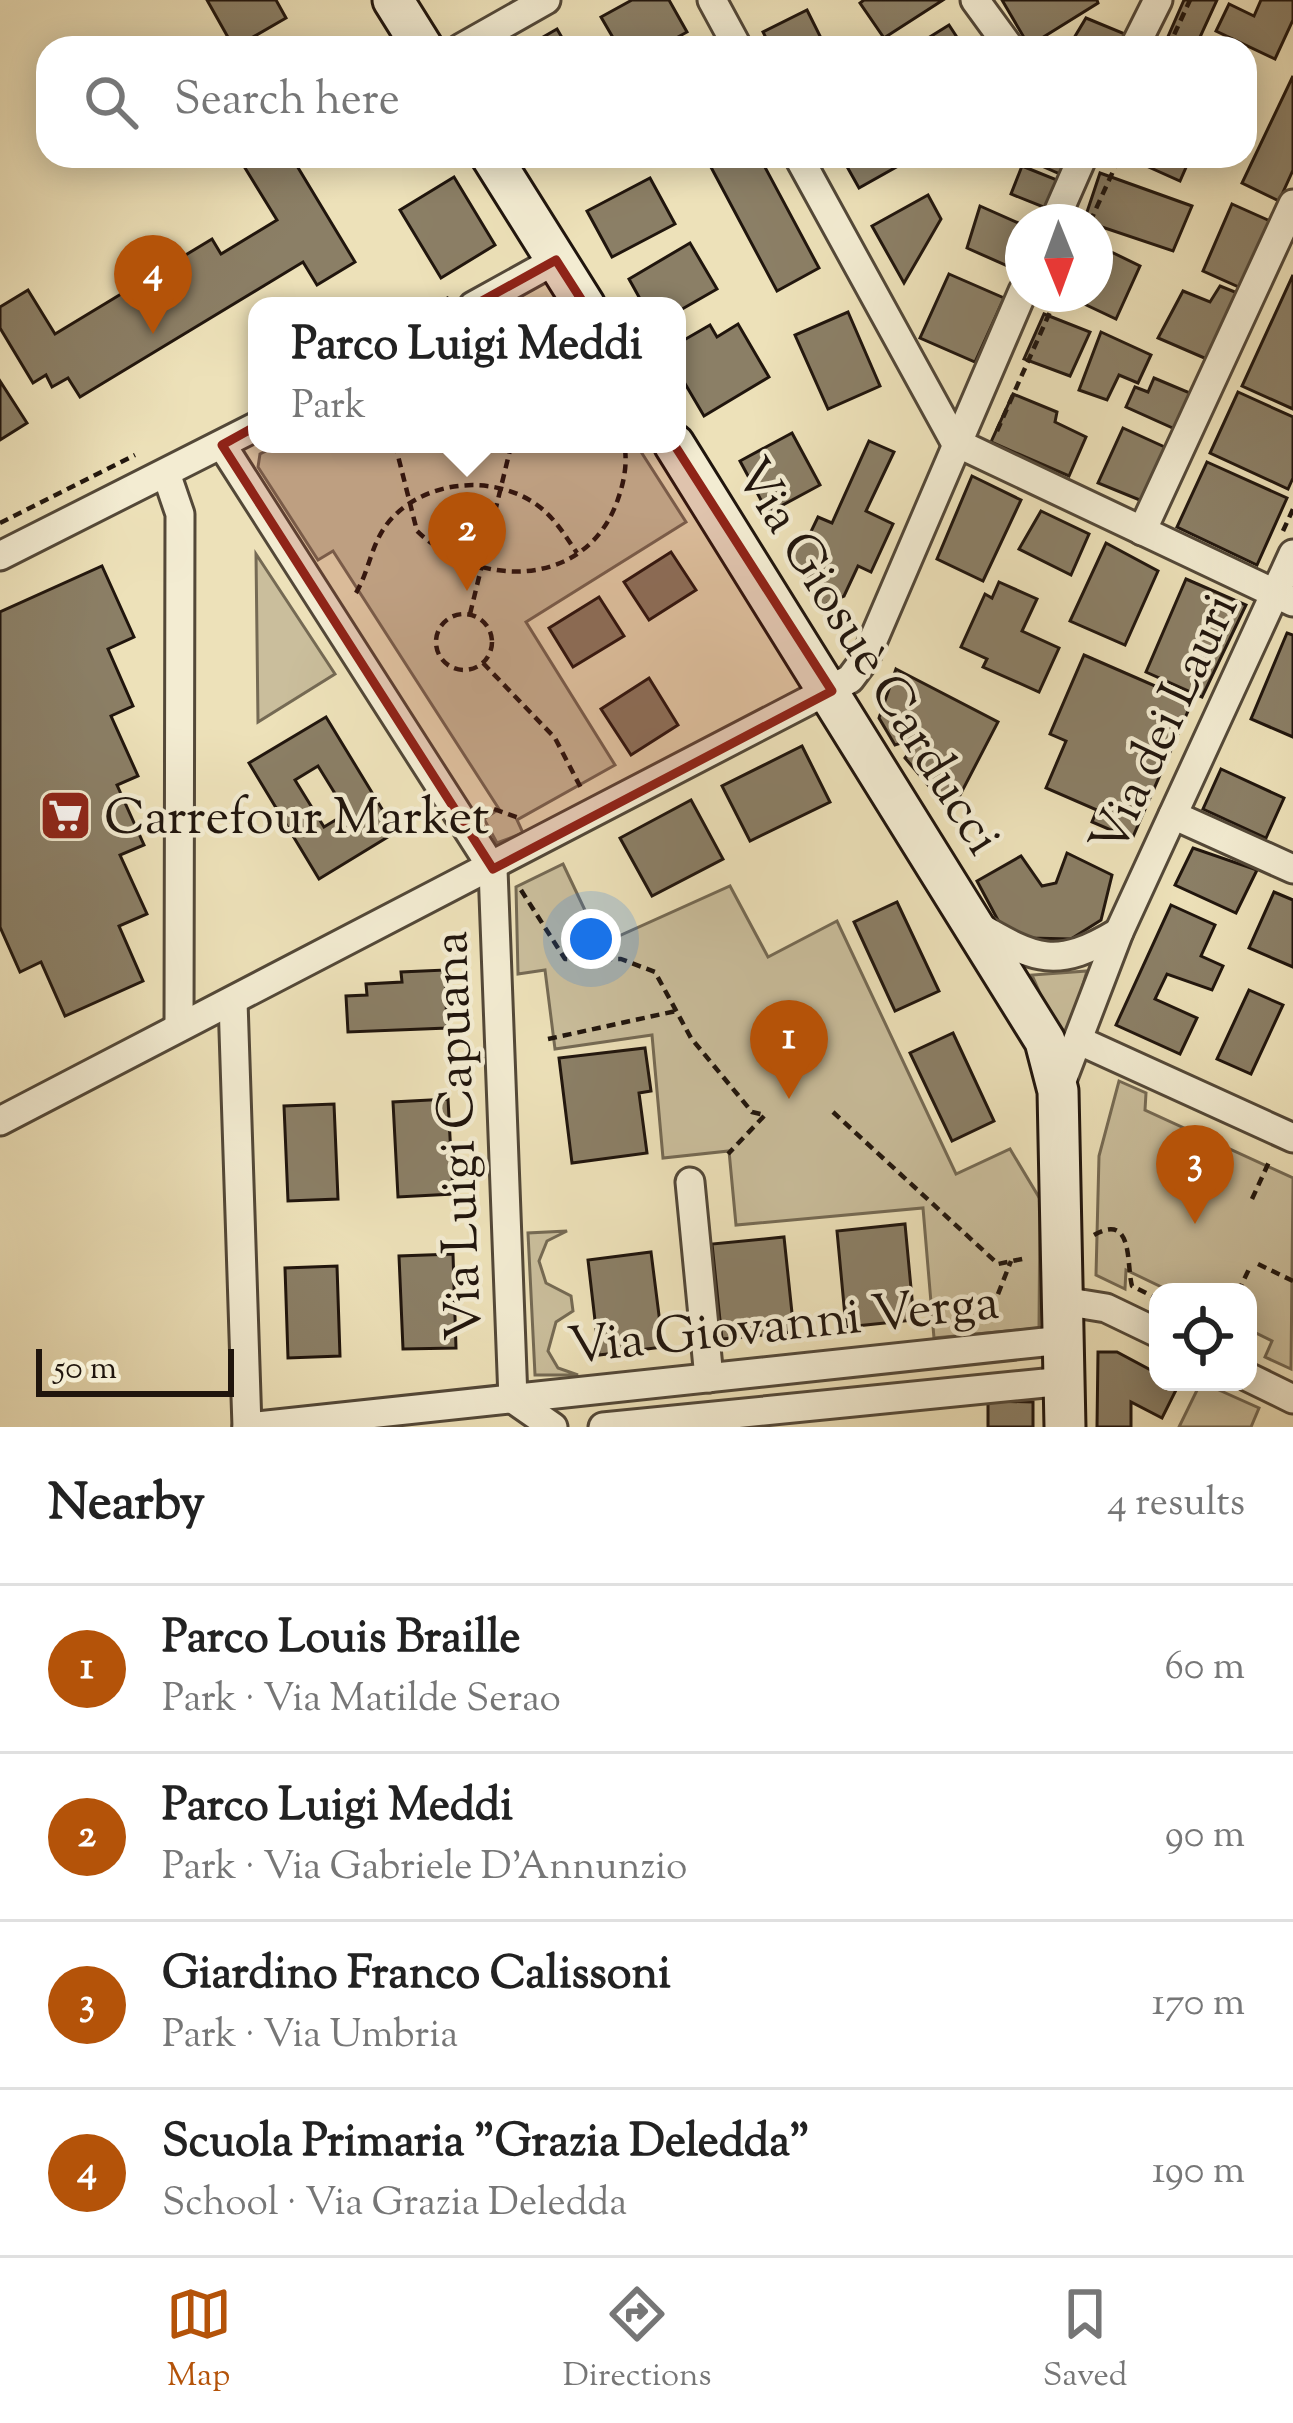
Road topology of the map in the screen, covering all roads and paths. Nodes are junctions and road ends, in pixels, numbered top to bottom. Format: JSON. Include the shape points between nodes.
{"nodes":[{"id":1,"x":393,"y":0,"type":"edge"},
{"id":2,"x":546,"y":0,"type":"edge"},
{"id":3,"x":712,"y":0,"type":"edge"},
{"id":4,"x":975,"y":0,"type":"edge"},
{"id":5,"x":1158,"y":0,"type":"edge"},
{"id":6,"x":1190,"y":0,"type":"edge"},
{"id":7,"x":416,"y":36,"type":"edge"},
{"id":8,"x":482,"y":36,"type":"edge"},
{"id":9,"x":732,"y":36,"type":"edge"},
{"id":10,"x":1001,"y":36,"type":"edge"},
{"id":11,"x":1140,"y":36,"type":"edge"},
{"id":12,"x":1174,"y":36,"type":"edge"},
{"id":13,"x":498,"y":168,"type":"edge"},
{"id":14,"x":805,"y":168,"type":"edge"},
{"id":15,"x":1078,"y":168,"type":"edge"},
{"id":16,"x":1115,"y":168,"type":"edge"},
{"id":17,"x":1062,"y":204,"type":"edge"},
{"id":18,"x":1098,"y":204,"type":"edge"},
{"id":19,"x":1293,"y":204,"type":"edge"},
{"id":20,"x":556,"y":260,"type":"junction"},
{"id":21,"x":471,"y":297,"type":"edge"},
{"id":22,"x":579,"y":297,"type":"edge"},
{"id":23,"x":1014,"y":312,"type":"edge"},
{"id":24,"x":1050,"y":312,"type":"edge"},
{"id":25,"x":248,"y":430,"type":"edge"},
{"id":26,"x":956,"y":442,"type":"junction"},
{"id":27,"x":222,"y":445,"type":"junction"},
{"id":28,"x":990,"y":447,"type":"dead end"},
{"id":29,"x":397,"y":453,"type":"edge"},
{"id":30,"x":507,"y":453,"type":"edge"},
{"id":31,"x":623,"y":453,"type":"edge"},
{"id":32,"x":680,"y":453,"type":"edge"},
{"id":33,"x":166,"y":473,"type":"junction"},
{"id":34,"x":503,"y":488,"type":"junction"},
{"id":35,"x":411,"y":503,"type":"junction"},
{"id":36,"x":1142,"y":532,"type":"junction"},
{"id":37,"x":577,"y":553,"type":"junction"},
{"id":38,"x":1293,"y":554,"type":"edge"},
{"id":39,"x":0,"y":556,"type":"edge"},
{"id":40,"x":482,"y":570,"type":"junction"},
{"id":41,"x":356,"y":593,"type":"dead end"},
{"id":42,"x":1284,"y":598,"type":"edge"},
{"id":43,"x":470,"y":614,"type":"junction"},
{"id":44,"x":483,"y":663,"type":"junction"},
{"id":45,"x":832,"y":691,"type":"junction"},
{"id":46,"x":581,"y":788,"type":"dead end"},
{"id":47,"x":494,"y":809,"type":"dead end"},
{"id":48,"x":1173,"y":815,"type":"junction"},
{"id":49,"x":522,"y":819,"type":"dead end"},
{"id":50,"x":1293,"y":868,"type":"edge"},
{"id":51,"x":493,"y":881,"type":"junction"},
{"id":52,"x":974,"y":924,"type":"junction"},
{"id":53,"x":1119,"y":932,"type":"junction"},
{"id":54,"x":233,"y":1001,"type":"junction"},
{"id":55,"x":676,"y":1011,"type":"junction"},
{"id":56,"x":179,"y":1028,"type":"junction"},
{"id":57,"x":548,"y":1039,"type":"dead end"},
{"id":58,"x":1080,"y":1041,"type":"junction"},
{"id":59,"x":1058,"y":1091,"type":"junction"},
{"id":60,"x":833,"y":1112,"type":"dead end"},
{"id":61,"x":0,"y":1121,"type":"edge"},
{"id":62,"x":1293,"y":1138,"type":"edge"},
{"id":63,"x":728,"y":1154,"type":"dead end"},
{"id":64,"x":1269,"y":1162,"type":"dead end"},
{"id":65,"x":690,"y":1182,"type":"dead end"},
{"id":66,"x":1252,"y":1199,"type":"dead end"},
{"id":67,"x":1063,"y":1248,"type":"junction"},
{"id":68,"x":1011,"y":1261,"type":"junction"},
{"id":69,"x":1293,"y":1281,"type":"edge"},
{"id":70,"x":1243,"y":1283,"type":"edge"},
{"id":71,"x":1149,"y":1294,"type":"edge"},
{"id":72,"x":1063,"y":1320,"type":"junction"},
{"id":73,"x":1149,"y":1329,"type":"edge"},
{"id":74,"x":987,"y":1336,"type":"dead end"},
{"id":75,"x":709,"y":1378,"type":"junction"},
{"id":76,"x":1065,"y":1381,"type":"junction"},
{"id":77,"x":1257,"y":1382,"type":"edge"},
{"id":78,"x":513,"y":1400,"type":"junction"},
{"id":79,"x":1293,"y":1402,"type":"edge"},
{"id":80,"x":870,"y":1414,"type":"edge"},
{"id":81,"x":247,"y":1427,"type":"edge"},
{"id":82,"x":553,"y":1427,"type":"edge"},
{"id":83,"x":603,"y":1427,"type":"edge"},
{"id":84,"x":1065,"y":1427,"type":"edge"},
{"id":85,"x":1282,"y":1427,"type":"edge"}],
"edges":[{"from":1,"to":7,"type":"street"},
{"from":2,"to":8,"type":"street"},
{"from":3,"to":9,"type":"street"},
{"from":4,"to":10,"type":"street"},
{"from":5,"to":11,"type":"street"},
{"from":6,"to":12,"type":"path"},
{"from":13,"to":20,"type":"street"},
{"from":14,"to":26,"type":"street"},
{"from":15,"to":17,"type":"street"},
{"from":16,"to":18,"type":"path"},
{"from":19,"to":36,"type":"street"},
{"from":20,"to":21,"type":"street"},
{"from":20,"to":22,"type":"street"},
{"from":23,"to":26,"type":"street"},
{"from":24,"to":28,"type":"path"},
{"from":25,"to":27,"type":"street"},
{"from":26,"to":36,"type":"street"},
{"from":26,"to":45,"type":"street","via":[[866,658]]},
{"from":27,"to":33,"type":"street"},
{"from":27,"to":51,"type":"street"},
{"from":29,"to":35,"type":"path"},
{"from":30,"to":34,"type":"path"},
{"from":31,"to":37,"type":"path","via":[[616,504]]},
{"from":32,"to":45,"type":"street","name":"Via Giosuè Carducci"},
{"from":33,"to":39,"type":"street"},
{"from":33,"to":56,"type":"street","via":[[180,514]]},
{"from":34,"to":35,"type":"path","via":[[463,485]]},
{"from":34,"to":37,"type":"path","via":[[539,507]]},
{"from":34,"to":40,"type":"path"},
{"from":35,"to":40,"type":"path","via":[[417,531],[430,544]]},
{"from":35,"to":41,"type":"path","via":[[388,522]]},
{"from":36,"to":42,"type":"street"},
{"from":37,"to":40,"type":"path","via":[[538,571]]},
{"from":38,"to":42,"type":"street","name":"Via dei Lauri"},
{"from":40,"to":43,"type":"path"},
{"from":42,"to":48,"type":"street","name":"Via dei Lauri"},
{"from":43,"to":44,"type":"path","via":[[490,630]]},
{"from":43,"to":44,"type":"path","via":[[443,622],[436,649],[456,669]]},
{"from":44,"to":46,"type":"path","via":[[555,738]]},
{"from":45,"to":51,"type":"street"},
{"from":45,"to":52,"type":"street","name":"Via Giosuè Carducci"},
{"from":47,"to":49,"type":"path"},
{"from":48,"to":50,"type":"street"},
{"from":48,"to":53,"type":"street","name":"Via dei Lauri"},
{"from":51,"to":54,"type":"street"},
{"from":51,"to":55,"type":"path","via":[[528,896],[565,959],[621,958],[648,967]]},
{"from":51,"to":78,"type":"street","name":"Via Luigi Capuana"},
{"from":52,"to":53,"type":"street","name":"Via dei Lauri","via":[[1049,958],[1079,955]]},
{"from":52,"to":59,"type":"street","name":"Via Giosuè Carducci","via":[[1040,1028]]},
{"from":53,"to":58,"type":"street","name":"Via dei Lauri"},
{"from":54,"to":56,"type":"street"},
{"from":54,"to":81,"type":"street"},
{"from":55,"to":57,"type":"path"},
{"from":55,"to":63,"type":"path","via":[[752,1112],[764,1115]]},
{"from":56,"to":61,"type":"street"},
{"from":58,"to":59,"type":"street","name":"Via dei Lauri"},
{"from":58,"to":62,"type":"street"},
{"from":59,"to":67,"type":"street","name":"Via Giosuè Carducci"},
{"from":60,"to":68,"type":"path","via":[[998,1264]]},
{"from":64,"to":66,"type":"path"},
{"from":65,"to":75,"type":"street"},
{"from":67,"to":68,"type":"path"},
{"from":67,"to":71,"type":"path","via":[[1102,1230],[1123,1234],[1132,1286]]},
{"from":67,"to":72,"type":"street","name":"Via Giosuè Carducci"},
{"from":68,"to":74,"type":"path","via":[[994,1294]]},
{"from":69,"to":70,"type":"path","via":[[1254,1265]]},
{"from":72,"to":73,"type":"street","name":"Via Giovanni Verga","via":[[1106,1308]]},
{"from":72,"to":75,"type":"street","name":"Via Giovanni Verga"},
{"from":72,"to":76,"type":"street","name":"Via Giosuè Carducci"},
{"from":75,"to":78,"type":"street","name":"Via Giovanni Verga"},
{"from":76,"to":80,"type":"street","name":"Via Giovanni Verga"},
{"from":76,"to":84,"type":"street","name":"Via Giosuè Carducci"},
{"from":77,"to":79,"type":"street"},
{"from":78,"to":81,"type":"street","name":"Via Giovanni Verga"},
{"from":78,"to":82,"type":"street","name":"Via Giovanni Verga"},
{"from":79,"to":85,"type":"street"},
{"from":80,"to":83,"type":"street","name":"Via Giovanni Verga"}]}
